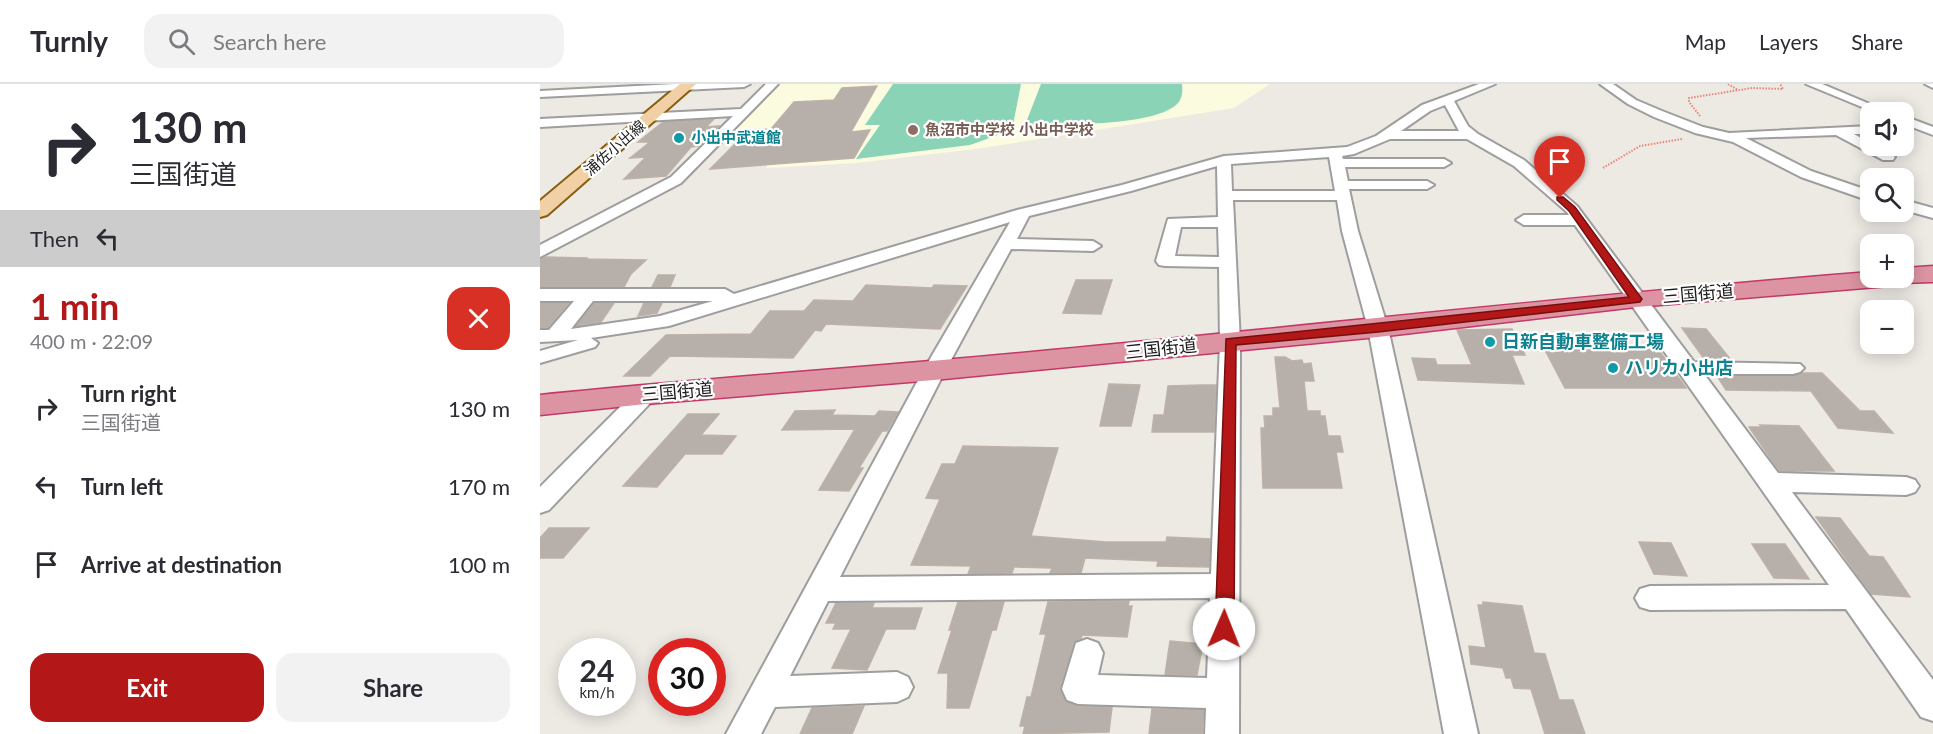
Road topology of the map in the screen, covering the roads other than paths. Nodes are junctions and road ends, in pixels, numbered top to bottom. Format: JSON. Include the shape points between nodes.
{"nodes":[{"id":1,"x":744,"y":84,"type":"edge"},
{"id":2,"x":772,"y":84,"type":"edge"},
{"id":3,"x":1489,"y":84,"type":"edge"},
{"id":4,"x":1606,"y":84,"type":"edge"},
{"id":5,"x":1812,"y":84,"type":"edge"},
{"id":6,"x":688,"y":86,"type":"edge"},
{"id":7,"x":540,"y":94,"type":"edge"},
{"id":8,"x":1447,"y":99,"type":"junction"},
{"id":9,"x":1862,"y":102,"type":"edge"},
{"id":10,"x":745,"y":112,"type":"junction"},
{"id":11,"x":652,"y":115,"type":"junction"},
{"id":12,"x":1914,"y":124,"type":"edge"},
{"id":13,"x":544,"y":125,"type":"edge"},
{"id":14,"x":1929,"y":129,"type":"edge"},
{"id":15,"x":1860,"y":130,"type":"edge"},
{"id":16,"x":1838,"y":131,"type":"junction"},
{"id":17,"x":1387,"y":135,"type":"junction"},
{"id":18,"x":1471,"y":135,"type":"junction"},
{"id":19,"x":1717,"y":136,"type":"junction"},
{"id":20,"x":1888,"y":157,"type":"dead end"},
{"id":21,"x":1336,"y":158,"type":"junction"},
{"id":22,"x":1224,"y":160,"type":"junction"},
{"id":23,"x":1444,"y":163,"type":"dead end"},
{"id":24,"x":1427,"y":185,"type":"dead end"},
{"id":25,"x":1342,"y":190,"type":"junction"},
{"id":26,"x":1860,"y":193,"type":"edge"},
{"id":27,"x":1225,"y":195,"type":"junction"},
{"id":28,"x":1914,"y":208,"type":"edge"},
{"id":29,"x":540,"y":211,"type":"edge"},
{"id":30,"x":1023,"y":213,"type":"junction"},
{"id":31,"x":1933,"y":213,"type":"edge"},
{"id":32,"x":1524,"y":220,"type":"dead end"},
{"id":33,"x":1580,"y":220,"type":"junction"},
{"id":34,"x":1226,"y":222,"type":"junction"},
{"id":35,"x":1006,"y":244,"type":"junction"},
{"id":36,"x":1093,"y":246,"type":"dead end"},
{"id":37,"x":540,"y":252,"type":"edge"},
{"id":38,"x":1227,"y":262,"type":"junction"},
{"id":39,"x":1933,"y":274,"type":"edge"},
{"id":40,"x":1914,"y":275,"type":"edge"},
{"id":41,"x":1860,"y":280,"type":"edge"},
{"id":42,"x":589,"y":294,"type":"junction"},
{"id":43,"x":640,"y":294,"type":"junction"},
{"id":44,"x":540,"y":295,"type":"edge"},
{"id":45,"x":693,"y":295,"type":"junction"},
{"id":46,"x":739,"y":296,"type":"dead end"},
{"id":47,"x":1636,"y":299,"type":"junction"},
{"id":48,"x":670,"y":319,"type":"junction"},
{"id":49,"x":616,"y":328,"type":"junction"},
{"id":50,"x":1378,"y":328,"type":"junction"},
{"id":51,"x":548,"y":336,"type":"edge"},
{"id":52,"x":1230,"y":342,"type":"junction"},
{"id":53,"x":540,"y":357,"type":"edge"},
{"id":54,"x":1686,"y":368,"type":"junction"},
{"id":55,"x":1793,"y":368,"type":"dead end"},
{"id":56,"x":934,"y":371,"type":"junction"},
{"id":57,"x":646,"y":394,"type":"junction"},
{"id":58,"x":540,"y":405,"type":"edge"},
{"id":59,"x":1770,"y":482,"type":"junction"},
{"id":60,"x":1906,"y":486,"type":"dead end"},
{"id":61,"x":540,"y":502,"type":"edge"},
{"id":62,"x":1225,"y":586,"type":"junction"},
{"id":63,"x":820,"y":589,"type":"junction"},
{"id":64,"x":1854,"y":597,"type":"junction"},
{"id":65,"x":1650,"y":598,"type":"dead end"},
{"id":66,"x":1087,"y":653,"type":"dead end"},
{"id":67,"x":897,"y":687,"type":"dead end"},
{"id":68,"x":765,"y":692,"type":"junction"},
{"id":69,"x":1223,"y":693,"type":"junction"},
{"id":70,"x":1933,"y":706,"type":"edge"},
{"id":71,"x":743,"y":734,"type":"edge"},
{"id":72,"x":1222,"y":734,"type":"edge"},
{"id":73,"x":1461,"y":734,"type":"edge"}],
"edges":[{"from":1,"to":6,"type":"street"},
{"from":2,"to":10,"type":"street"},
{"from":3,"to":8,"type":"street"},
{"from":4,"to":19,"type":"street","via":[[1632,102]]},
{"from":5,"to":9,"type":"street"},
{"from":6,"to":7,"type":"street"},
{"from":6,"to":11,"type":"main road","name":"浦佐小出線"},
{"from":8,"to":17,"type":"street","via":[[1409,118]]},
{"from":8,"to":18,"type":"street","via":[[1462,127]]},
{"from":10,"to":11,"type":"street"},
{"from":10,"to":37,"type":"street","via":[[676,180]]},
{"from":11,"to":13,"type":"street"},
{"from":11,"to":29,"type":"main road","name":"浦佐小出線"},
{"from":12,"to":14,"type":"street"},
{"from":15,"to":16,"type":"street"},
{"from":16,"to":19,"type":"street"},
{"from":16,"to":20,"type":"street"},
{"from":17,"to":18,"type":"street"},
{"from":17,"to":21,"type":"street"},
{"from":18,"to":33,"type":"street","via":[[1519,164]]},
{"from":19,"to":26,"type":"street","via":[[1737,139],[1806,174]]},
{"from":21,"to":22,"type":"street"},
{"from":21,"to":23,"type":"street"},
{"from":21,"to":25,"type":"street"},
{"from":22,"to":27,"type":"street"},
{"from":22,"to":30,"type":"street","via":[[1126,189]]},
{"from":24,"to":25,"type":"street"},
{"from":25,"to":27,"type":"street"},
{"from":25,"to":50,"type":"street"},
{"from":27,"to":34,"type":"street"},
{"from":28,"to":31,"type":"street"},
{"from":30,"to":35,"type":"street"},
{"from":30,"to":48,"type":"street"},
{"from":32,"to":33,"type":"street"},
{"from":33,"to":47,"type":"street"},
{"from":34,"to":38,"type":"street"},
{"from":34,"to":38,"type":"street","via":[[1174,222],[1165,261]]},
{"from":35,"to":36,"type":"street"},
{"from":35,"to":56,"type":"street"},
{"from":38,"to":52,"type":"street"},
{"from":39,"to":40,"type":"highway"},
{"from":41,"to":47,"type":"highway","name":"三国街道"},
{"from":42,"to":43,"type":"street"},
{"from":42,"to":44,"type":"street"},
{"from":42,"to":51,"type":"street"},
{"from":43,"to":45,"type":"street"},
{"from":43,"to":49,"type":"street"},
{"from":45,"to":46,"type":"street"},
{"from":45,"to":48,"type":"street"},
{"from":47,"to":50,"type":"highway","name":"三国街道"},
{"from":47,"to":54,"type":"street"},
{"from":48,"to":49,"type":"street"},
{"from":48,"to":53,"type":"street"},
{"from":49,"to":51,"type":"street"},
{"from":50,"to":52,"type":"highway","name":"三国街道"},
{"from":50,"to":73,"type":"street"},
{"from":52,"to":56,"type":"highway","name":"三国街道"},
{"from":52,"to":62,"type":"street"},
{"from":54,"to":55,"type":"street"},
{"from":54,"to":59,"type":"street"},
{"from":56,"to":57,"type":"highway","name":"三国街道"},
{"from":56,"to":63,"type":"street"},
{"from":57,"to":58,"type":"highway","name":"三国街道"},
{"from":57,"to":61,"type":"street"},
{"from":59,"to":60,"type":"street"},
{"from":59,"to":64,"type":"street"},
{"from":62,"to":63,"type":"street"},
{"from":62,"to":69,"type":"street"},
{"from":63,"to":68,"type":"street"},
{"from":64,"to":65,"type":"street"},
{"from":64,"to":70,"type":"street"},
{"from":66,"to":69,"type":"street","via":[[1078,689]]},
{"from":67,"to":68,"type":"street"},
{"from":68,"to":71,"type":"street"},
{"from":69,"to":72,"type":"street"}]}
